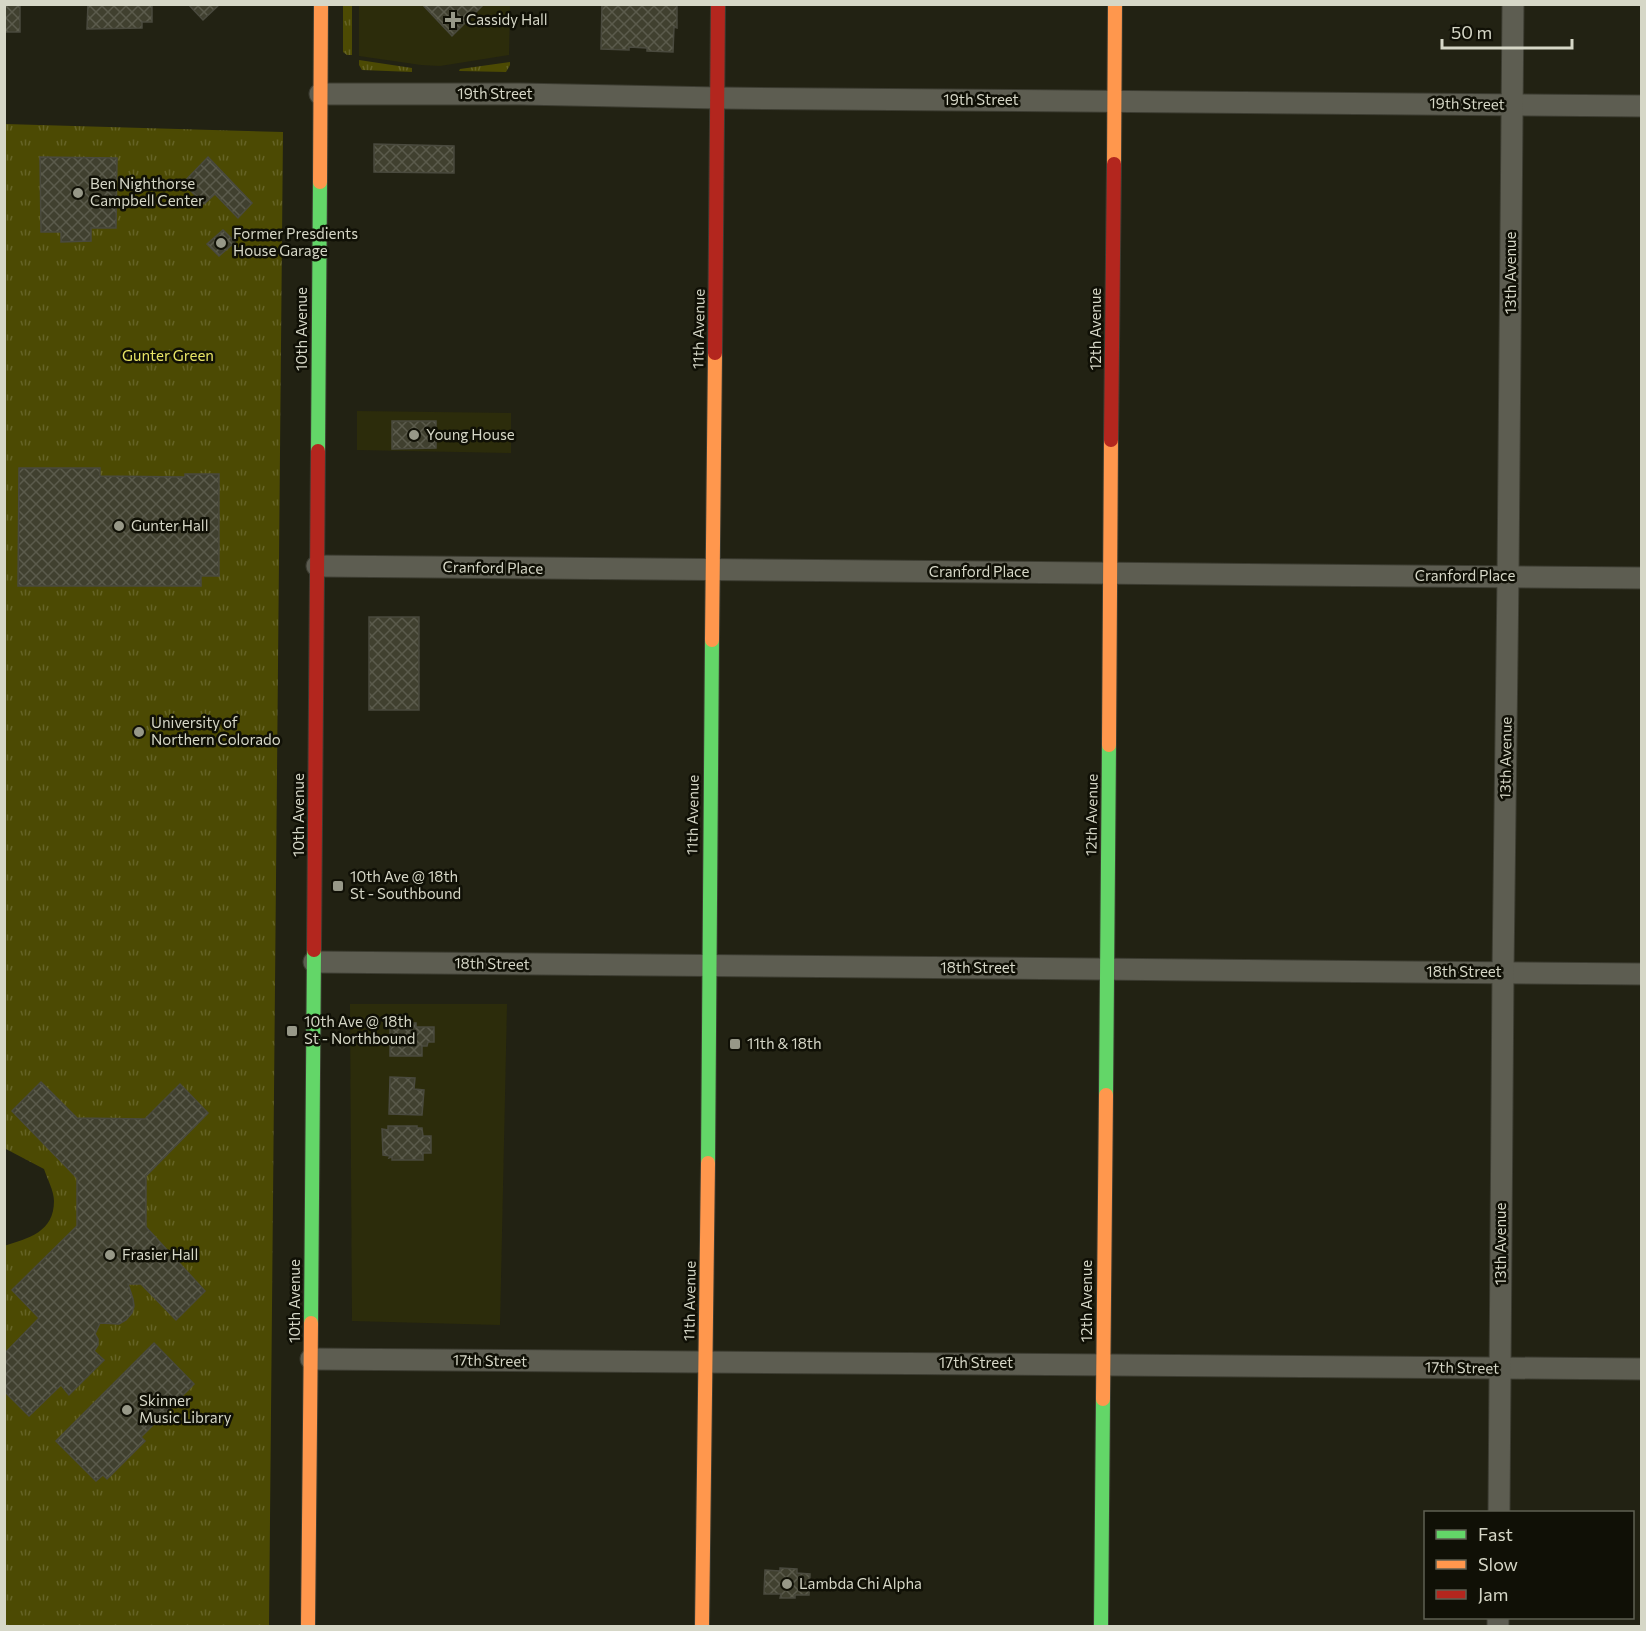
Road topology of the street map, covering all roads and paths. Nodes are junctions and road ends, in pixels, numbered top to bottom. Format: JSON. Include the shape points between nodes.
{"nodes":[{"id":1,"x":321,"y":4,"type":"edge"},
{"id":2,"x":718,"y":4,"type":"edge"},
{"id":3,"x":1115,"y":4,"type":"edge"},
{"id":4,"x":1513,"y":4,"type":"edge"},
{"id":5,"x":320,"y":94,"type":"junction"},
{"id":6,"x":718,"y":98,"type":"junction"},
{"id":7,"x":1114,"y":101,"type":"junction"},
{"id":8,"x":1512,"y":104,"type":"junction"},
{"id":9,"x":1641,"y":106,"type":"edge"},
{"id":10,"x":317,"y":566,"type":"junction"},
{"id":11,"x":713,"y":570,"type":"junction"},
{"id":12,"x":1111,"y":573,"type":"junction"},
{"id":13,"x":1509,"y":576,"type":"junction"},
{"id":14,"x":1641,"y":578,"type":"edge"},
{"id":15,"x":314,"y":962,"type":"junction"},
{"id":16,"x":708,"y":966,"type":"junction"},
{"id":17,"x":1106,"y":969,"type":"junction"},
{"id":18,"x":1503,"y":972,"type":"junction"},
{"id":19,"x":1641,"y":974,"type":"edge"},
{"id":20,"x":311,"y":1359,"type":"junction"},
{"id":21,"x":705,"y":1362,"type":"junction"},
{"id":22,"x":1103,"y":1364,"type":"junction"},
{"id":23,"x":1500,"y":1368,"type":"junction"},
{"id":24,"x":1641,"y":1369,"type":"edge"},
{"id":25,"x":1499,"y":1511,"type":"edge"},
{"id":26,"x":308,"y":1626,"type":"edge"},
{"id":27,"x":702,"y":1626,"type":"edge"},
{"id":28,"x":1101,"y":1626,"type":"edge"}],
"edges":[{"from":1,"to":5,"type":"street","name":"10th Avenue"},
{"from":2,"to":6,"type":"street","name":"11th Avenue"},
{"from":3,"to":7,"type":"street","name":"12th Avenue"},
{"from":4,"to":8,"type":"street","name":"13th Avenue"},
{"from":5,"to":6,"type":"street","name":"19th Street"},
{"from":5,"to":10,"type":"street","name":"10th Avenue"},
{"from":6,"to":7,"type":"street","name":"19th Street"},
{"from":6,"to":11,"type":"street","name":"11th Avenue"},
{"from":7,"to":8,"type":"street","name":"19th Street"},
{"from":7,"to":12,"type":"street","name":"12th Avenue"},
{"from":8,"to":9,"type":"street","name":"19th Street"},
{"from":8,"to":13,"type":"street","name":"13th Avenue"},
{"from":10,"to":11,"type":"street","name":"Cranford Place"},
{"from":10,"to":15,"type":"street","name":"10th Avenue"},
{"from":11,"to":12,"type":"street","name":"Cranford Place"},
{"from":11,"to":16,"type":"street","name":"11th Avenue"},
{"from":12,"to":13,"type":"street","name":"Cranford Place"},
{"from":12,"to":17,"type":"street","name":"12th Avenue"},
{"from":13,"to":14,"type":"street","name":"Cranford Place"},
{"from":13,"to":18,"type":"street","name":"13th Avenue"},
{"from":15,"to":16,"type":"street","name":"18th Street"},
{"from":15,"to":20,"type":"street","name":"10th Avenue"},
{"from":16,"to":17,"type":"street","name":"18th Street"},
{"from":16,"to":21,"type":"street","name":"11th Avenue"},
{"from":17,"to":18,"type":"street","name":"18th Street"},
{"from":17,"to":22,"type":"street","name":"12th Avenue"},
{"from":18,"to":19,"type":"street","name":"18th Street"},
{"from":18,"to":23,"type":"street","name":"13th Avenue"},
{"from":20,"to":21,"type":"street","name":"17th Street"},
{"from":20,"to":26,"type":"street","name":"10th Avenue"},
{"from":21,"to":22,"type":"street","name":"17th Street"},
{"from":21,"to":27,"type":"street","name":"11th Avenue"},
{"from":22,"to":23,"type":"street","name":"17th Street"},
{"from":22,"to":28,"type":"street","name":"12th Avenue"},
{"from":23,"to":24,"type":"street","name":"17th Street"},
{"from":23,"to":25,"type":"street","name":"13th Avenue"}]}
